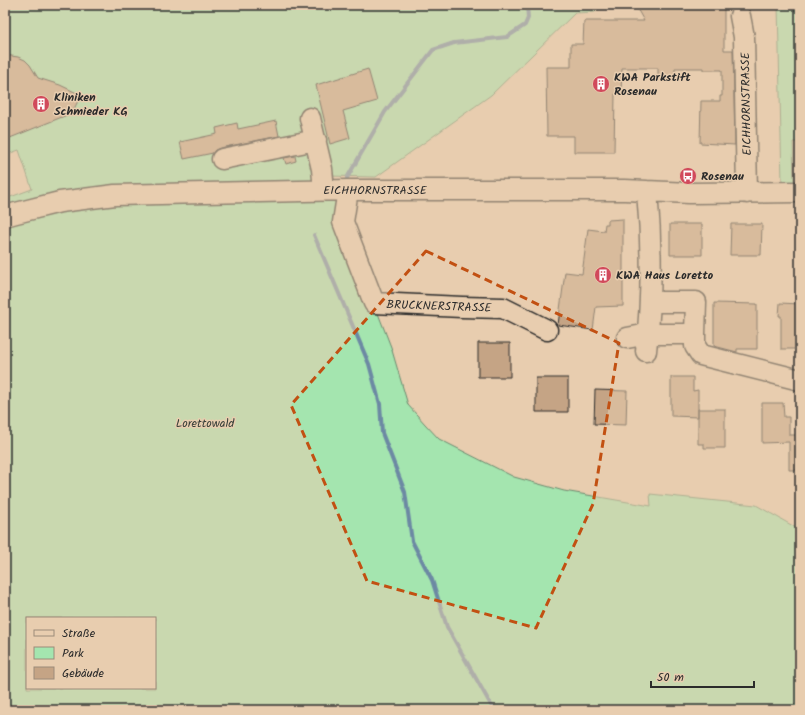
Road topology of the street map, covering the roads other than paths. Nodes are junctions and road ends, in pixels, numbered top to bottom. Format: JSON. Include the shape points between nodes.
{"nodes":[{"id":1,"x":740,"y":16,"type":"dead end"},
{"id":2,"x":310,"y":118,"type":"dead end"},
{"id":3,"x":316,"y":140,"type":"junction"},
{"id":4,"x":222,"y":159,"type":"dead end"},
{"id":5,"x":324,"y":190,"type":"junction"},
{"id":6,"x":348,"y":190,"type":"junction"},
{"id":7,"x":647,"y":191,"type":"junction"},
{"id":8,"x":800,"y":192,"type":"edge"},
{"id":9,"x":747,"y":193,"type":"junction"},
{"id":10,"x":5,"y":216,"type":"edge"},
{"id":11,"x":650,"y":302,"type":"junction"},
{"id":12,"x":547,"y":330,"type":"dead end"},
{"id":13,"x":695,"y":334,"type":"junction"},
{"id":14,"x":627,"y":338,"type":"dead end"},
{"id":15,"x":647,"y":342,"type":"junction"},
{"id":16,"x":800,"y":380,"type":"edge"}],
"edges":[{"from":1,"to":9,"type":"street","name":"EICHHORNSTRASSE","via":[[744,37]]},
{"from":2,"to":3,"type":"street"},
{"from":3,"to":4,"type":"street"},
{"from":3,"to":5,"type":"street"},
{"from":5,"to":6,"type":"street","name":"EICHHORNSTRASSE"},
{"from":5,"to":10,"type":"street","name":"EICHHORNSTRASSE","via":[[115,195],[60,202]]},
{"from":6,"to":7,"type":"street","name":"EICHHORNSTRASSE"},
{"from":6,"to":12,"type":"street","name":"BRUCKNERSTRASSE","via":[[343,222],[374,303],[503,308]]},
{"from":7,"to":9,"type":"street","name":"EICHHORNSTRASSE"},
{"from":7,"to":11,"type":"street"},
{"from":8,"to":9,"type":"street","name":"EICHHORNSTRASSE"},
{"from":11,"to":13,"type":"street","via":[[696,302]]},
{"from":11,"to":15,"type":"street"},
{"from":13,"to":15,"type":"street"},
{"from":13,"to":16,"type":"street","via":[[695,346],[701,355]]},
{"from":14,"to":15,"type":"street"}]}
